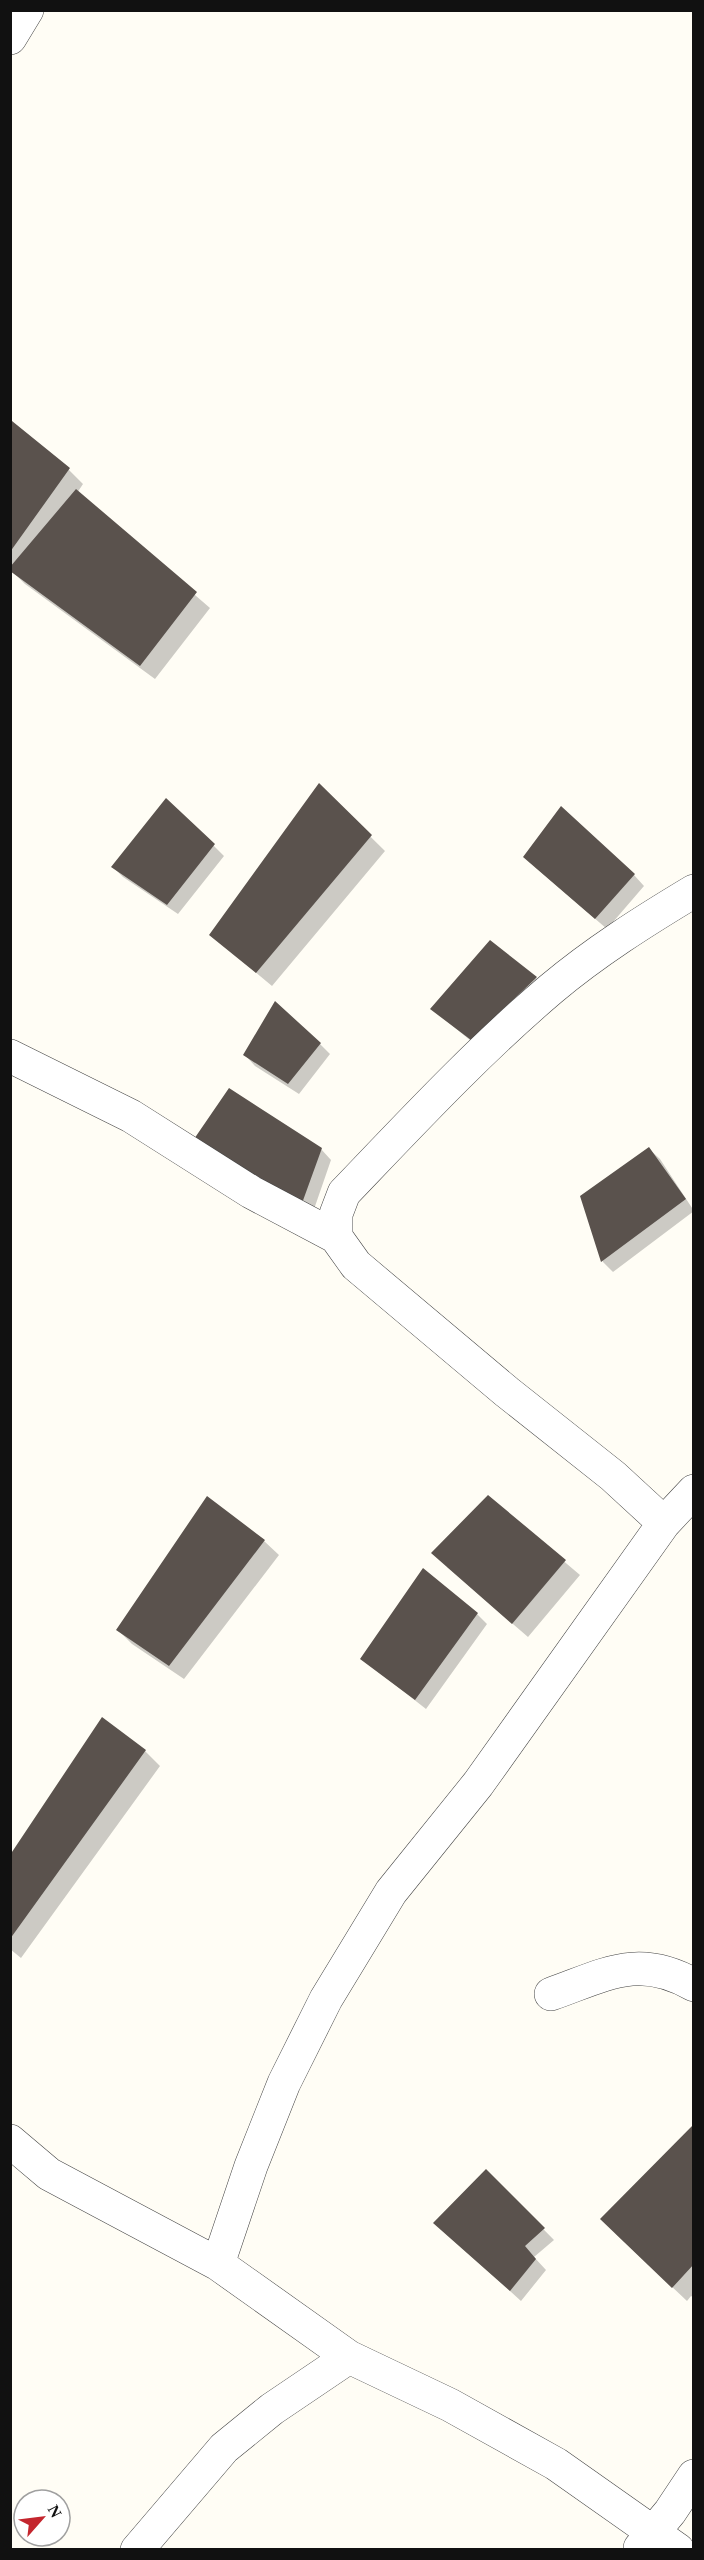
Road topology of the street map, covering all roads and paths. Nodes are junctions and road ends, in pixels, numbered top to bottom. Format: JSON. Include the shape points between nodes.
{"nodes":[{"id":1,"x":27,"y":10,"type":"edge"},
{"id":2,"x":10,"y":38,"type":"edge"},
{"id":3,"x":693,"y":891,"type":"edge"},
{"id":4,"x":10,"y":1056,"type":"edge"},
{"id":5,"x":336,"y":1236,"type":"junction"},
{"id":6,"x":693,"y":1491,"type":"edge"},
{"id":7,"x":664,"y":1524,"type":"junction"},
{"id":8,"x":693,"y":1985,"type":"edge"},
{"id":9,"x":551,"y":1994,"type":"dead end"},
{"id":10,"x":10,"y":2141,"type":"edge"},
{"id":11,"x":218,"y":2264,"type":"junction"},
{"id":12,"x":350,"y":2357,"type":"junction"},
{"id":13,"x":693,"y":2476,"type":"edge"},
{"id":14,"x":657,"y":2544,"type":"edge"},
{"id":15,"x":137,"y":2550,"type":"edge"}],
"edges":[{"from":1,"to":2,"type":"street"},
{"from":3,"to":5,"type":"street","via":[[621,936],[560,982],[464,1068],[344,1193],[336,1214]]},
{"from":4,"to":5,"type":"street","via":[[131,1116],[251,1192]]},
{"from":5,"to":7,"type":"street","via":[[356,1265],[613,1476]]},
{"from":6,"to":7,"type":"street"},
{"from":7,"to":11,"type":"street","via":[[478,1784],[391,1892],[338,1979],[284,2083]]},
{"from":8,"to":9,"type":"street","via":[[661,1970],[629,1966]]},
{"from":10,"to":11,"type":"street","via":[[49,2174]]},
{"from":11,"to":12,"type":"street"},
{"from":12,"to":14,"type":"street","via":[[450,2405],[556,2464]]},
{"from":12,"to":15,"type":"street","via":[[272,2409],[224,2448]]},
{"from":13,"to":14,"type":"street"}]}
